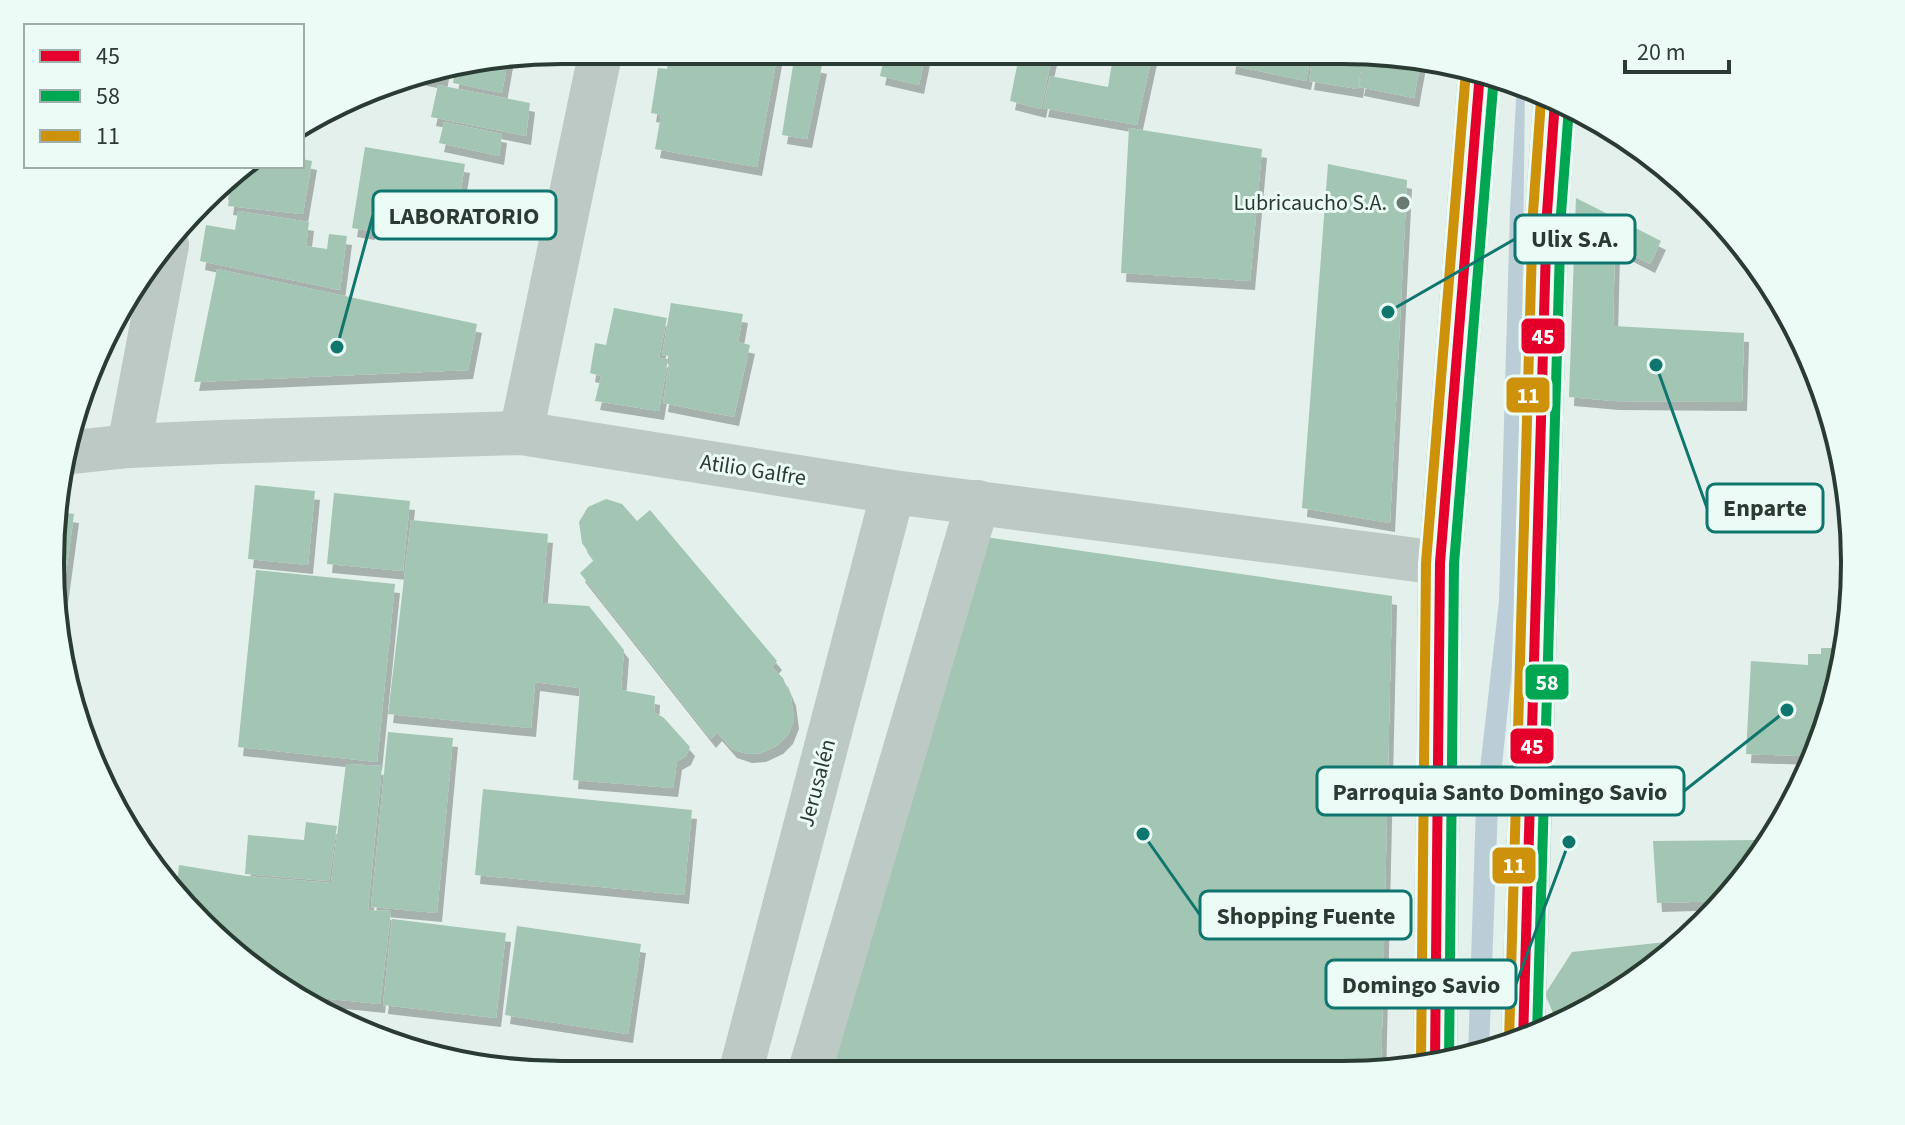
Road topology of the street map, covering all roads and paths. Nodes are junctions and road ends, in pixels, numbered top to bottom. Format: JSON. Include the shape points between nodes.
{"nodes":[{"id":1,"x":598,"y":64,"type":"edge"},
{"id":2,"x":1479,"y":83,"type":"edge"},
{"id":3,"x":1554,"y":111,"type":"edge"},
{"id":4,"x":163,"y":264,"type":"edge"},
{"id":5,"x":521,"y":433,"type":"junction"},
{"id":6,"x":129,"y":446,"type":"junction"},
{"id":7,"x":77,"y":452,"type":"edge"},
{"id":8,"x":893,"y":492,"type":"junction"},
{"id":9,"x":978,"y":502,"type":"junction"},
{"id":10,"x":1440,"y":563,"type":"junction"},
{"id":11,"x":1523,"y":1027,"type":"edge"},
{"id":12,"x":1435,"y":1052,"type":"edge"},
{"id":13,"x":743,"y":1061,"type":"edge"},
{"id":14,"x":813,"y":1061,"type":"edge"}],
"edges":[{"from":1,"to":5,"type":"street"},
{"from":2,"to":10,"type":"highway"},
{"from":3,"to":11,"type":"highway"},
{"from":4,"to":6,"type":"street"},
{"from":5,"to":6,"type":"street","name":"Atilio Galfre"},
{"from":5,"to":8,"type":"street","name":"Atilio Galfre"},
{"from":6,"to":7,"type":"street","name":"Atilio Galfre"},
{"from":8,"to":9,"type":"street","name":"Atilio Galfre"},
{"from":8,"to":13,"type":"street","name":"Jerusalén"},
{"from":9,"to":10,"type":"street","name":"Atilio Galfre"},
{"from":9,"to":14,"type":"street"},
{"from":10,"to":12,"type":"highway"}]}
